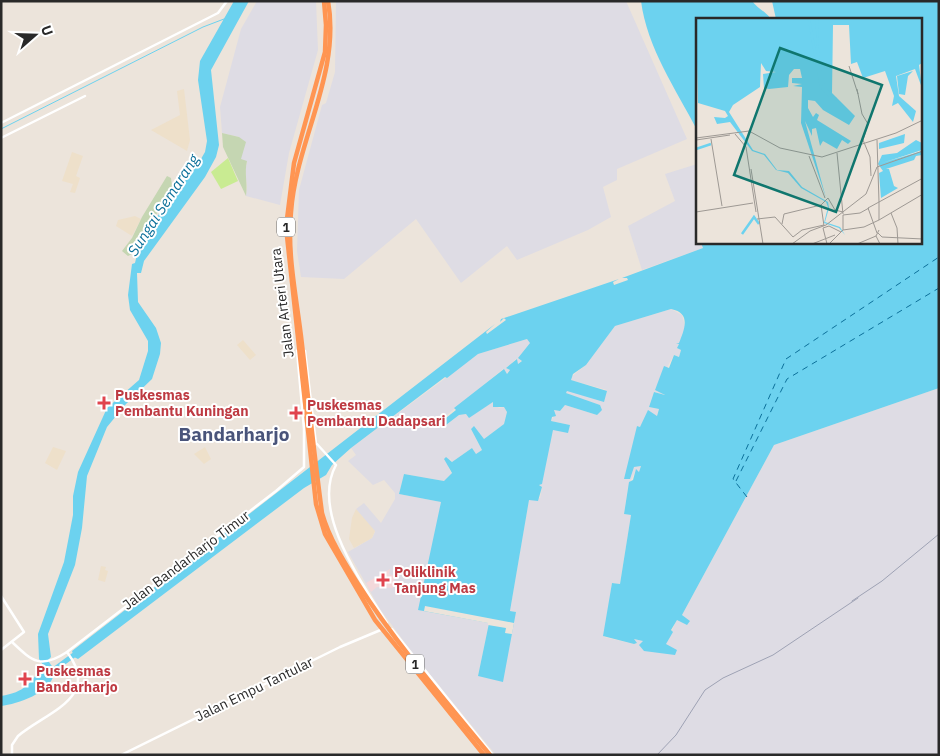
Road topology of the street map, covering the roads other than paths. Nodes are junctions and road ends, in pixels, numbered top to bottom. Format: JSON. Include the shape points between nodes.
{"nodes":[{"id":1,"x":227,"y":1,"type":"edge"},
{"id":2,"x":324,"y":1,"type":"edge"},
{"id":3,"x":328,"y":1,"type":"edge"},
{"id":4,"x":85,"y":96,"type":"dead end"},
{"id":5,"x":1,"y":123,"type":"edge"},
{"id":6,"x":1,"y":138,"type":"edge"},
{"id":7,"x":301,"y":348,"type":"junction"},
{"id":8,"x":306,"y":433,"type":"junction"},
{"id":9,"x":313,"y":442,"type":"junction"},
{"id":10,"x":346,"y":568,"type":"junction"},
{"id":11,"x":1,"y":596,"type":"edge"},
{"id":12,"x":390,"y":627,"type":"junction"},
{"id":13,"x":12,"y":642,"type":"junction"},
{"id":14,"x":1,"y":650,"type":"edge"},
{"id":15,"x":68,"y":653,"type":"junction"},
{"id":16,"x":12,"y":755,"type":"edge"},
{"id":17,"x":121,"y":755,"type":"edge"},
{"id":18,"x":482,"y":755,"type":"edge"},
{"id":19,"x":491,"y":755,"type":"edge"}],
"edges":[{"from":1,"to":5,"type":"street","via":[[218,13]]},
{"from":2,"to":7,"type":"highway","name":"Jalan Arteri Utara","number":"1","via":[[325,52],[294,163],[286,214],[286,245]]},
{"from":3,"to":7,"type":"highway","name":"Jalan Arteri Utara","number":"1","via":[[331,36],[327,63],[297,168],[290,215]]},
{"from":4,"to":6,"type":"street"},
{"from":7,"to":8,"type":"highway","name":"Jalan Arteri Utara","number":"1"},
{"from":7,"to":9,"type":"highway","name":"Jalan Arteri Utara","number":"1"},
{"from":7,"to":9,"type":"street","via":[[306,359]]},
{"from":8,"to":9,"type":"highway","name":"Jalan Arteri Utara","number":"1"},
{"from":8,"to":15,"type":"street","name":"Jalan Bandarharjo Timur","via":[[304,467]]},
{"from":9,"to":10,"type":"highway","name":"Jalan Arteri Utara","number":"1","via":[[316,489],[324,523]]},
{"from":9,"to":12,"type":"street","via":[[334,464],[329,489],[334,529]]},
{"from":10,"to":18,"type":"highway","number":"1","via":[[375,620]]},
{"from":10,"to":19,"type":"highway","number":"1","via":[[391,634]]},
{"from":11,"to":13,"type":"street","via":[[24,632]]},
{"from":12,"to":17,"type":"street","name":"Jalan Empu Tantular","via":[[340,647]]},
{"from":12,"to":19,"type":"street"},
{"from":13,"to":14,"type":"street"},
{"from":13,"to":15,"type":"street","name":"Jalan Bandarharjo Timur","via":[[28,658],[41,662]]},
{"from":15,"to":16,"type":"street","via":[[78,667],[78,678],[70,699],[18,736],[12,745]]}]}
